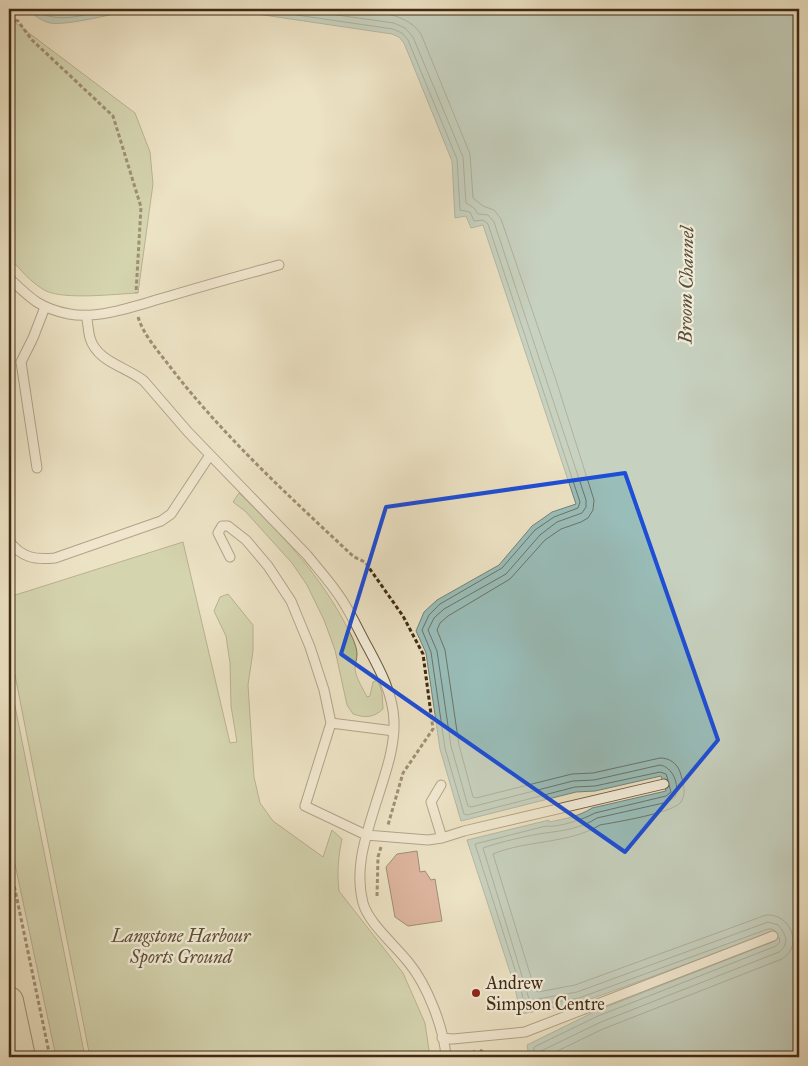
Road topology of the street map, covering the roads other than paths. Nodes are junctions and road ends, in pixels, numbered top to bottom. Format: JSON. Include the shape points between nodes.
{"nodes":[{"id":1,"x":279,"y":265,"type":"dead end"},
{"id":2,"x":9,"y":278,"type":"edge"},
{"id":3,"x":44,"y":307,"type":"junction"},
{"id":4,"x":86,"y":315,"type":"junction"},
{"id":5,"x":210,"y":455,"type":"junction"},
{"id":6,"x":37,"y":468,"type":"dead end"},
{"id":7,"x":9,"y":541,"type":"edge"},
{"id":8,"x":230,"y":557,"type":"dead end"},
{"id":9,"x":331,"y":723,"type":"junction"},
{"id":10,"x":394,"y":732,"type":"junction"},
{"id":11,"x":664,"y":784,"type":"dead end"},
{"id":12,"x":441,"y":785,"type":"dead end"},
{"id":13,"x":366,"y":835,"type":"junction"},
{"id":14,"x":442,"y":838,"type":"junction"},
{"id":15,"x":773,"y":936,"type":"dead end"},
{"id":16,"x":9,"y":1001,"type":"edge"},
{"id":17,"x":442,"y":1038,"type":"junction"},
{"id":18,"x":20,"y":1057,"type":"edge"},
{"id":19,"x":446,"y":1057,"type":"edge"}],
"edges":[{"from":1,"to":4,"type":"lane","via":[[135,305]]},
{"from":2,"to":3,"type":"lane","via":[[34,302]]},
{"from":3,"to":4,"type":"lane","via":[[67,314]]},
{"from":3,"to":6,"type":"lane","via":[[21,362]]},
{"from":4,"to":5,"type":"lane","via":[[91,340],[98,352],[144,381]]},
{"from":5,"to":7,"type":"lane","via":[[171,514],[161,521],[55,558],[39,560],[27,556]]},
{"from":5,"to":10,"type":"lane","via":[[307,555],[342,600],[386,683],[393,707]]},
{"from":8,"to":9,"type":"lane","via":[[218,532],[222,526],[228,526],[246,540],[268,566],[291,602],[324,690]]},
{"from":9,"to":10,"type":"lane"},
{"from":9,"to":13,"type":"lane","via":[[305,806]]},
{"from":10,"to":13,"type":"lane","via":[[390,757]]},
{"from":11,"to":14,"type":"lane"},
{"from":12,"to":14,"type":"lane","via":[[431,802]]},
{"from":13,"to":14,"type":"lane","via":[[419,840]]},
{"from":13,"to":17,"type":"lane","via":[[359,870],[364,905],[370,917],[420,978]]},
{"from":15,"to":17,"type":"lane","via":[[525,1032]]},
{"from":16,"to":18,"type":"main road"},
{"from":17,"to":19,"type":"lane"}]}
